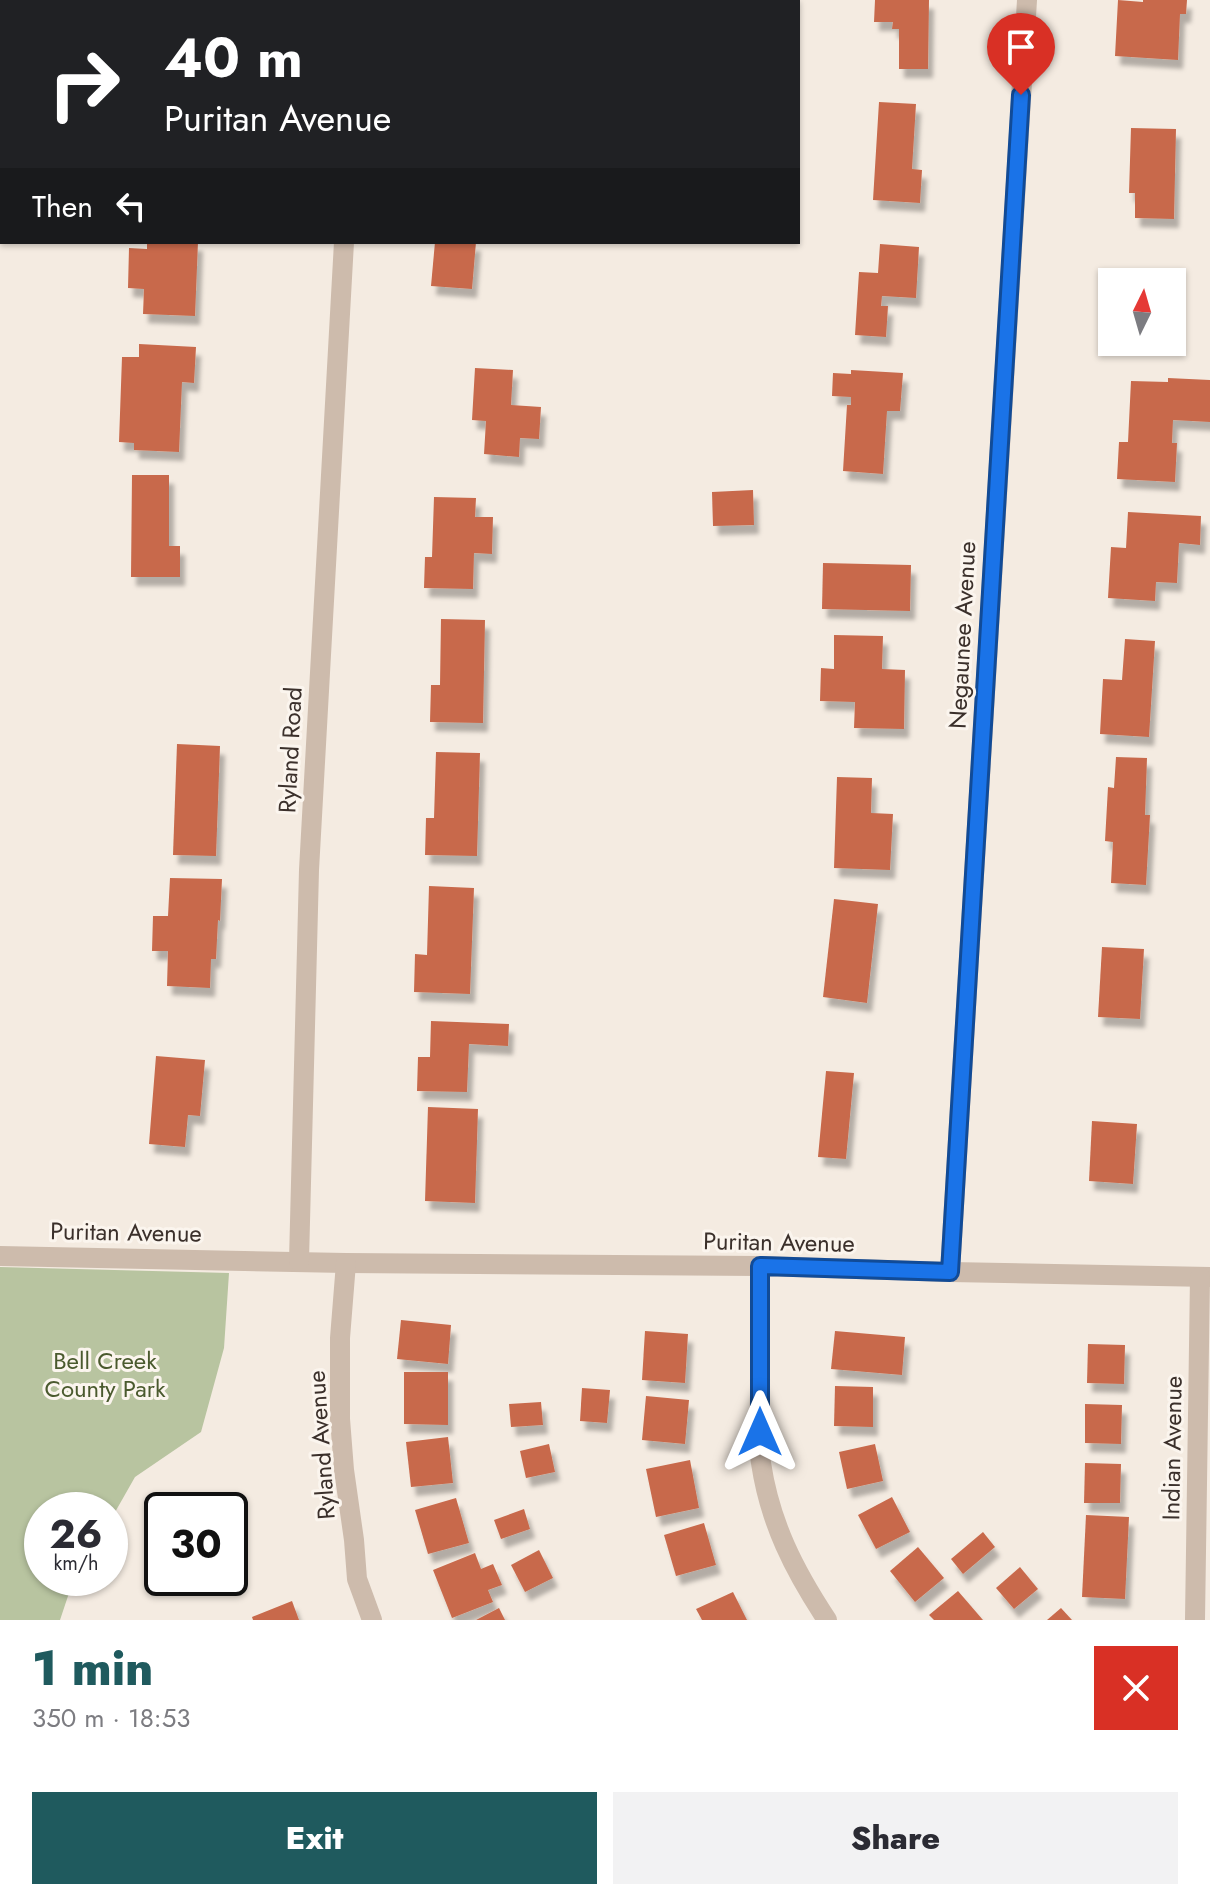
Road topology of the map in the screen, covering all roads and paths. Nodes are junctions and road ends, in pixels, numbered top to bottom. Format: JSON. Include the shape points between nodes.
{"nodes":[{"id":1,"x":1027,"y":0,"type":"edge"},
{"id":2,"x":344,"y":244,"type":"edge"},
{"id":3,"x":0,"y":1256,"type":"edge"},
{"id":4,"x":299,"y":1261,"type":"junction"},
{"id":5,"x":346,"y":1263,"type":"junction"},
{"id":6,"x":760,"y":1266,"type":"junction"},
{"id":7,"x":950,"y":1272,"type":"junction"},
{"id":8,"x":1205,"y":1277,"type":"edge"},
{"id":9,"x":372,"y":1620,"type":"edge"},
{"id":10,"x":827,"y":1620,"type":"edge"},
{"id":11,"x":1195,"y":1620,"type":"edge"}],
"edges":[{"from":1,"to":7,"type":"street","name":"Negaunee Avenue"},
{"from":2,"to":4,"type":"street","name":"Ryland Road","via":[[309,870]]},
{"from":3,"to":4,"type":"street","name":"Puritan Avenue"},
{"from":4,"to":5,"type":"street","name":"Puritan Avenue"},
{"from":5,"to":6,"type":"street","name":"Puritan Avenue"},
{"from":5,"to":9,"type":"street","name":"Ryland Avenue","via":[[340,1419],[357,1579]]},
{"from":6,"to":7,"type":"street","name":"Puritan Avenue"},
{"from":6,"to":10,"type":"street","via":[[760,1460],[788,1555]]},
{"from":7,"to":8,"type":"street","name":"Puritan Avenue"},
{"from":8,"to":11,"type":"street","name":"Indian Avenue"}]}
